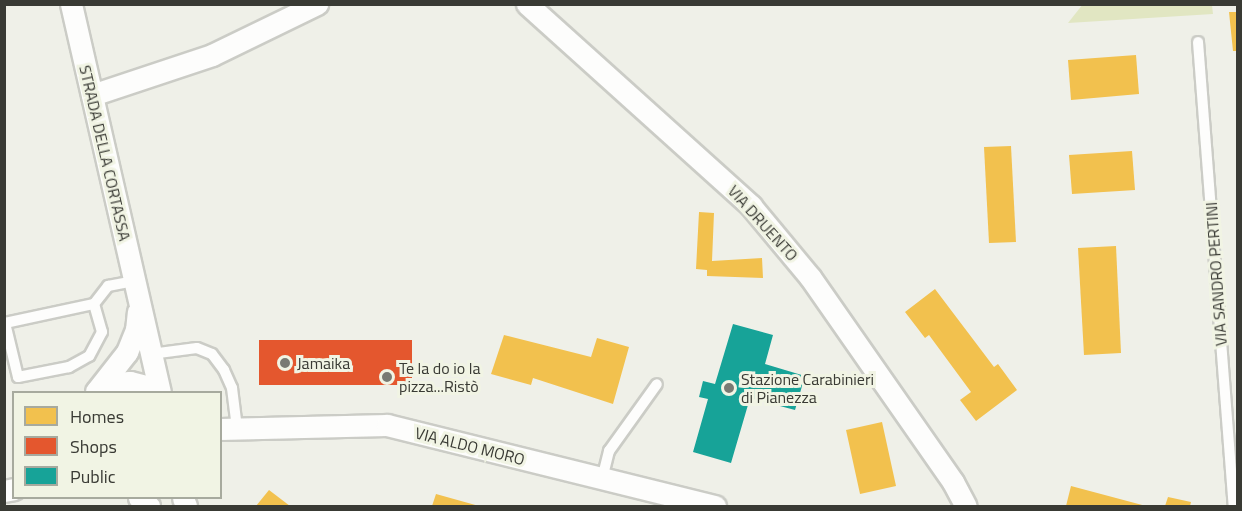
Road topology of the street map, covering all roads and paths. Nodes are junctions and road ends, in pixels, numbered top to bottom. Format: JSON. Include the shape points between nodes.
{"nodes":[{"id":1,"x":71,"y":4,"type":"edge"},
{"id":2,"x":317,"y":4,"type":"edge"},
{"id":3,"x":527,"y":4,"type":"edge"},
{"id":4,"x":1198,"y":42,"type":"dead end"},
{"id":5,"x":92,"y":95,"type":"junction"},
{"id":6,"x":135,"y":281,"type":"junction"},
{"id":7,"x":140,"y":302,"type":"junction"},
{"id":8,"x":94,"y":304,"type":"junction"},
{"id":9,"x":151,"y":354,"type":"junction"},
{"id":10,"x":657,"y":384,"type":"dead end"},
{"id":11,"x":96,"y":391,"type":"edge"},
{"id":12,"x":155,"y":391,"type":"edge"},
{"id":13,"x":158,"y":391,"type":"edge"},
{"id":14,"x":229,"y":429,"type":"edge"},
{"id":15,"x":602,"y":478,"type":"junction"},
{"id":16,"x":953,"y":482,"type":"junction"},
{"id":17,"x":684,"y":503,"type":"edge"},
{"id":18,"x":715,"y":507,"type":"edge"},
{"id":19,"x":966,"y":507,"type":"edge"},
{"id":20,"x":981,"y":507,"type":"edge"},
{"id":21,"x":1234,"y":507,"type":"edge"}],
"edges":[{"from":1,"to":5,"type":"street","name":"STRADA DELLA CORTASSA"},
{"from":2,"to":5,"type":"street","via":[[212,55]]},
{"from":3,"to":16,"type":"street","name":"VIA DRUENTO","via":[[751,206],[810,277]]},
{"from":4,"to":21,"type":"lane","name":"VIA SANDRO PERTINI"},
{"from":5,"to":6,"type":"street","name":"STRADA DELLA CORTASSA"},
{"from":6,"to":7,"type":"street","name":"STRADA DELLA CORTASSA"},
{"from":6,"to":8,"type":"lane","via":[[108,286]]},
{"from":7,"to":9,"type":"street","name":"STRADA DELLA CORTASSA"},
{"from":7,"to":11,"type":"street","via":[[127,352]]},
{"from":8,"to":8,"type":"lane","via":[[5,323],[18,377],[69,367],[89,356],[102,332]]},
{"from":9,"to":13,"type":"street","name":"STRADA DELLA CORTASSA"},
{"from":9,"to":14,"type":"lane","via":[[197,348],[212,354],[232,388]]},
{"from":10,"to":15,"type":"lane","via":[[609,451]]},
{"from":11,"to":12,"type":"street","via":[[114,383],[130,382]]},
{"from":14,"to":15,"type":"street","name":"VIA ALDO MORO","via":[[387,425]]},
{"from":15,"to":17,"type":"street","name":"VIA ALDO MORO"},
{"from":16,"to":19,"type":"street","name":"VIA DRUENTO"},
{"from":16,"to":20,"type":"street","name":"VIA DRUENTO"},
{"from":17,"to":18,"type":"street","name":"VIA ALDO MORO"}]}
